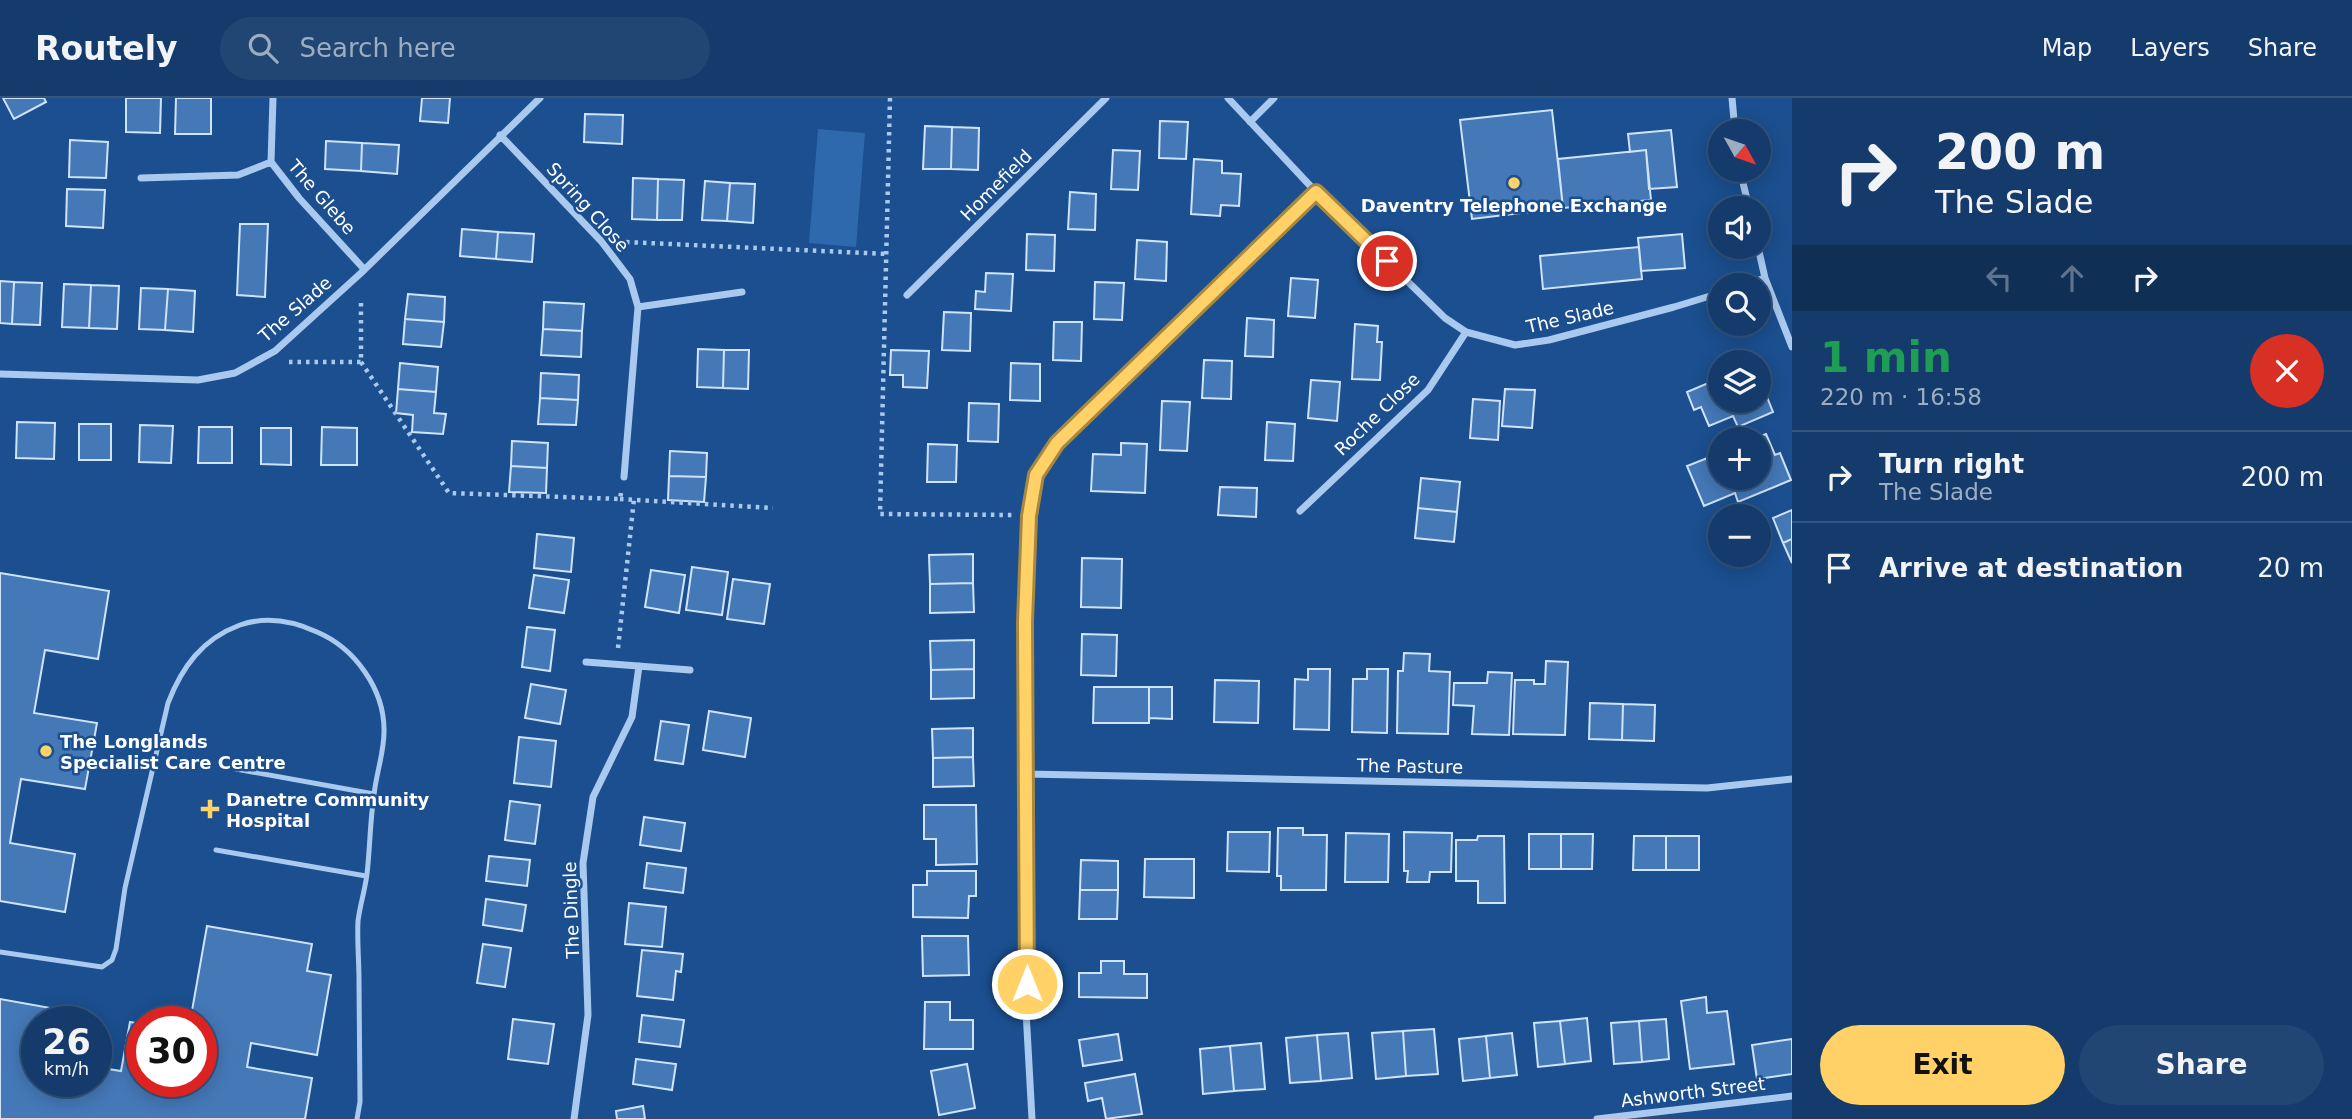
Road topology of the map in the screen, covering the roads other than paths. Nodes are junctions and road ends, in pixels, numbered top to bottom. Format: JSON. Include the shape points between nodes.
{"nodes":[{"id":1,"x":273,"y":98,"type":"edge"},
{"id":2,"x":540,"y":98,"type":"edge"},
{"id":3,"x":1106,"y":98,"type":"edge"},
{"id":4,"x":1228,"y":98,"type":"edge"},
{"id":5,"x":1274,"y":98,"type":"edge"},
{"id":6,"x":1732,"y":98,"type":"edge"},
{"id":7,"x":1734,"y":119,"type":"edge"},
{"id":8,"x":1250,"y":122,"type":"junction"},
{"id":9,"x":500,"y":135,"type":"junction"},
{"id":10,"x":271,"y":162,"type":"junction"},
{"id":11,"x":141,"y":178,"type":"dead end"},
{"id":12,"x":1316,"y":192,"type":"junction"},
{"id":13,"x":362,"y":271,"type":"junction"},
{"id":14,"x":742,"y":292,"type":"dead end"},
{"id":15,"x":1771,"y":293,"type":"edge"},
{"id":16,"x":907,"y":295,"type":"dead end"},
{"id":17,"x":1708,"y":296,"type":"edge"},
{"id":18,"x":638,"y":307,"type":"junction"},
{"id":19,"x":1466,"y":332,"type":"junction"},
{"id":20,"x":1792,"y":347,"type":"edge"},
{"id":21,"x":0,"y":374,"type":"edge"},
{"id":22,"x":624,"y":477,"type":"road end"},
{"id":23,"x":1300,"y":511,"type":"dead end"},
{"id":24,"x":586,"y":662,"type":"dead end"},
{"id":25,"x":639,"y":666,"type":"junction"},
{"id":26,"x":690,"y":670,"type":"dead end"},
{"id":27,"x":236,"y":769,"type":"dead end"},
{"id":28,"x":1027,"y":774,"type":"junction"},
{"id":29,"x":1792,"y":779,"type":"edge"},
{"id":30,"x":374,"y":794,"type":"junction"},
{"id":31,"x":216,"y":850,"type":"dead end"},
{"id":32,"x":366,"y":876,"type":"junction"},
{"id":33,"x":0,"y":952,"type":"edge"},
{"id":34,"x":1792,"y":1096,"type":"edge"},
{"id":35,"x":357,"y":1119,"type":"edge"},
{"id":36,"x":574,"y":1119,"type":"edge"},
{"id":37,"x":1032,"y":1119,"type":"edge"},
{"id":38,"x":1597,"y":1119,"type":"edge"}],
"edges":[{"from":1,"to":10,"type":"street","name":"The Glebe"},
{"from":2,"to":9,"type":"street","name":"The Slade"},
{"from":3,"to":16,"type":"street","name":"Homefield"},
{"from":4,"to":8,"type":"street","name":"The Slade"},
{"from":5,"to":8,"type":"street"},
{"from":6,"to":7,"type":"street"},
{"from":8,"to":12,"type":"street","name":"The Slade"},
{"from":9,"to":13,"type":"street","name":"The Slade"},
{"from":9,"to":18,"type":"street","name":"Spring Close","via":[[601,241],[630,279]]},
{"from":10,"to":11,"type":"street","via":[[238,175]]},
{"from":10,"to":13,"type":"street","name":"The Glebe"},
{"from":12,"to":19,"type":"street","name":"The Slade","via":[[1445,318]]},
{"from":12,"to":28,"type":"street","via":[[1057,443],[1036,475],[1029,516],[1025,622]]},
{"from":13,"to":21,"type":"street","name":"The Slade","via":[[275,351],[235,373],[198,380]]},
{"from":14,"to":18,"type":"street"},
{"from":15,"to":20,"type":"street"},
{"from":17,"to":19,"type":"street","name":"The Slade","via":[[1549,340],[1515,345]]},
{"from":18,"to":22,"type":"street","name":"Spring Close"},
{"from":19,"to":23,"type":"street","name":"Roche Close","via":[[1428,390]]},
{"from":24,"to":25,"type":"street"},
{"from":25,"to":26,"type":"street"},
{"from":25,"to":36,"type":"street","name":"The Dingle","via":[[632,717],[593,797],[583,863],[588,1015]]},
{"from":27,"to":30,"type":"lane"},
{"from":28,"to":29,"type":"street","name":"The Pasture","via":[[1707,788]]},
{"from":28,"to":37,"type":"street","via":[[1026,1011]]},
{"from":30,"to":32,"type":"lane"},
{"from":30,"to":33,"type":"lane","via":[[383,717],[359,663],[337,642],[292,622],[249,621],[230,628],[194,654],[177,678],[168,703],[111,960],[102,967]]},
{"from":31,"to":32,"type":"lane"},
{"from":32,"to":35,"type":"lane","via":[[358,922]]},
{"from":34,"to":38,"type":"street","name":"Ashworth Street"}]}
